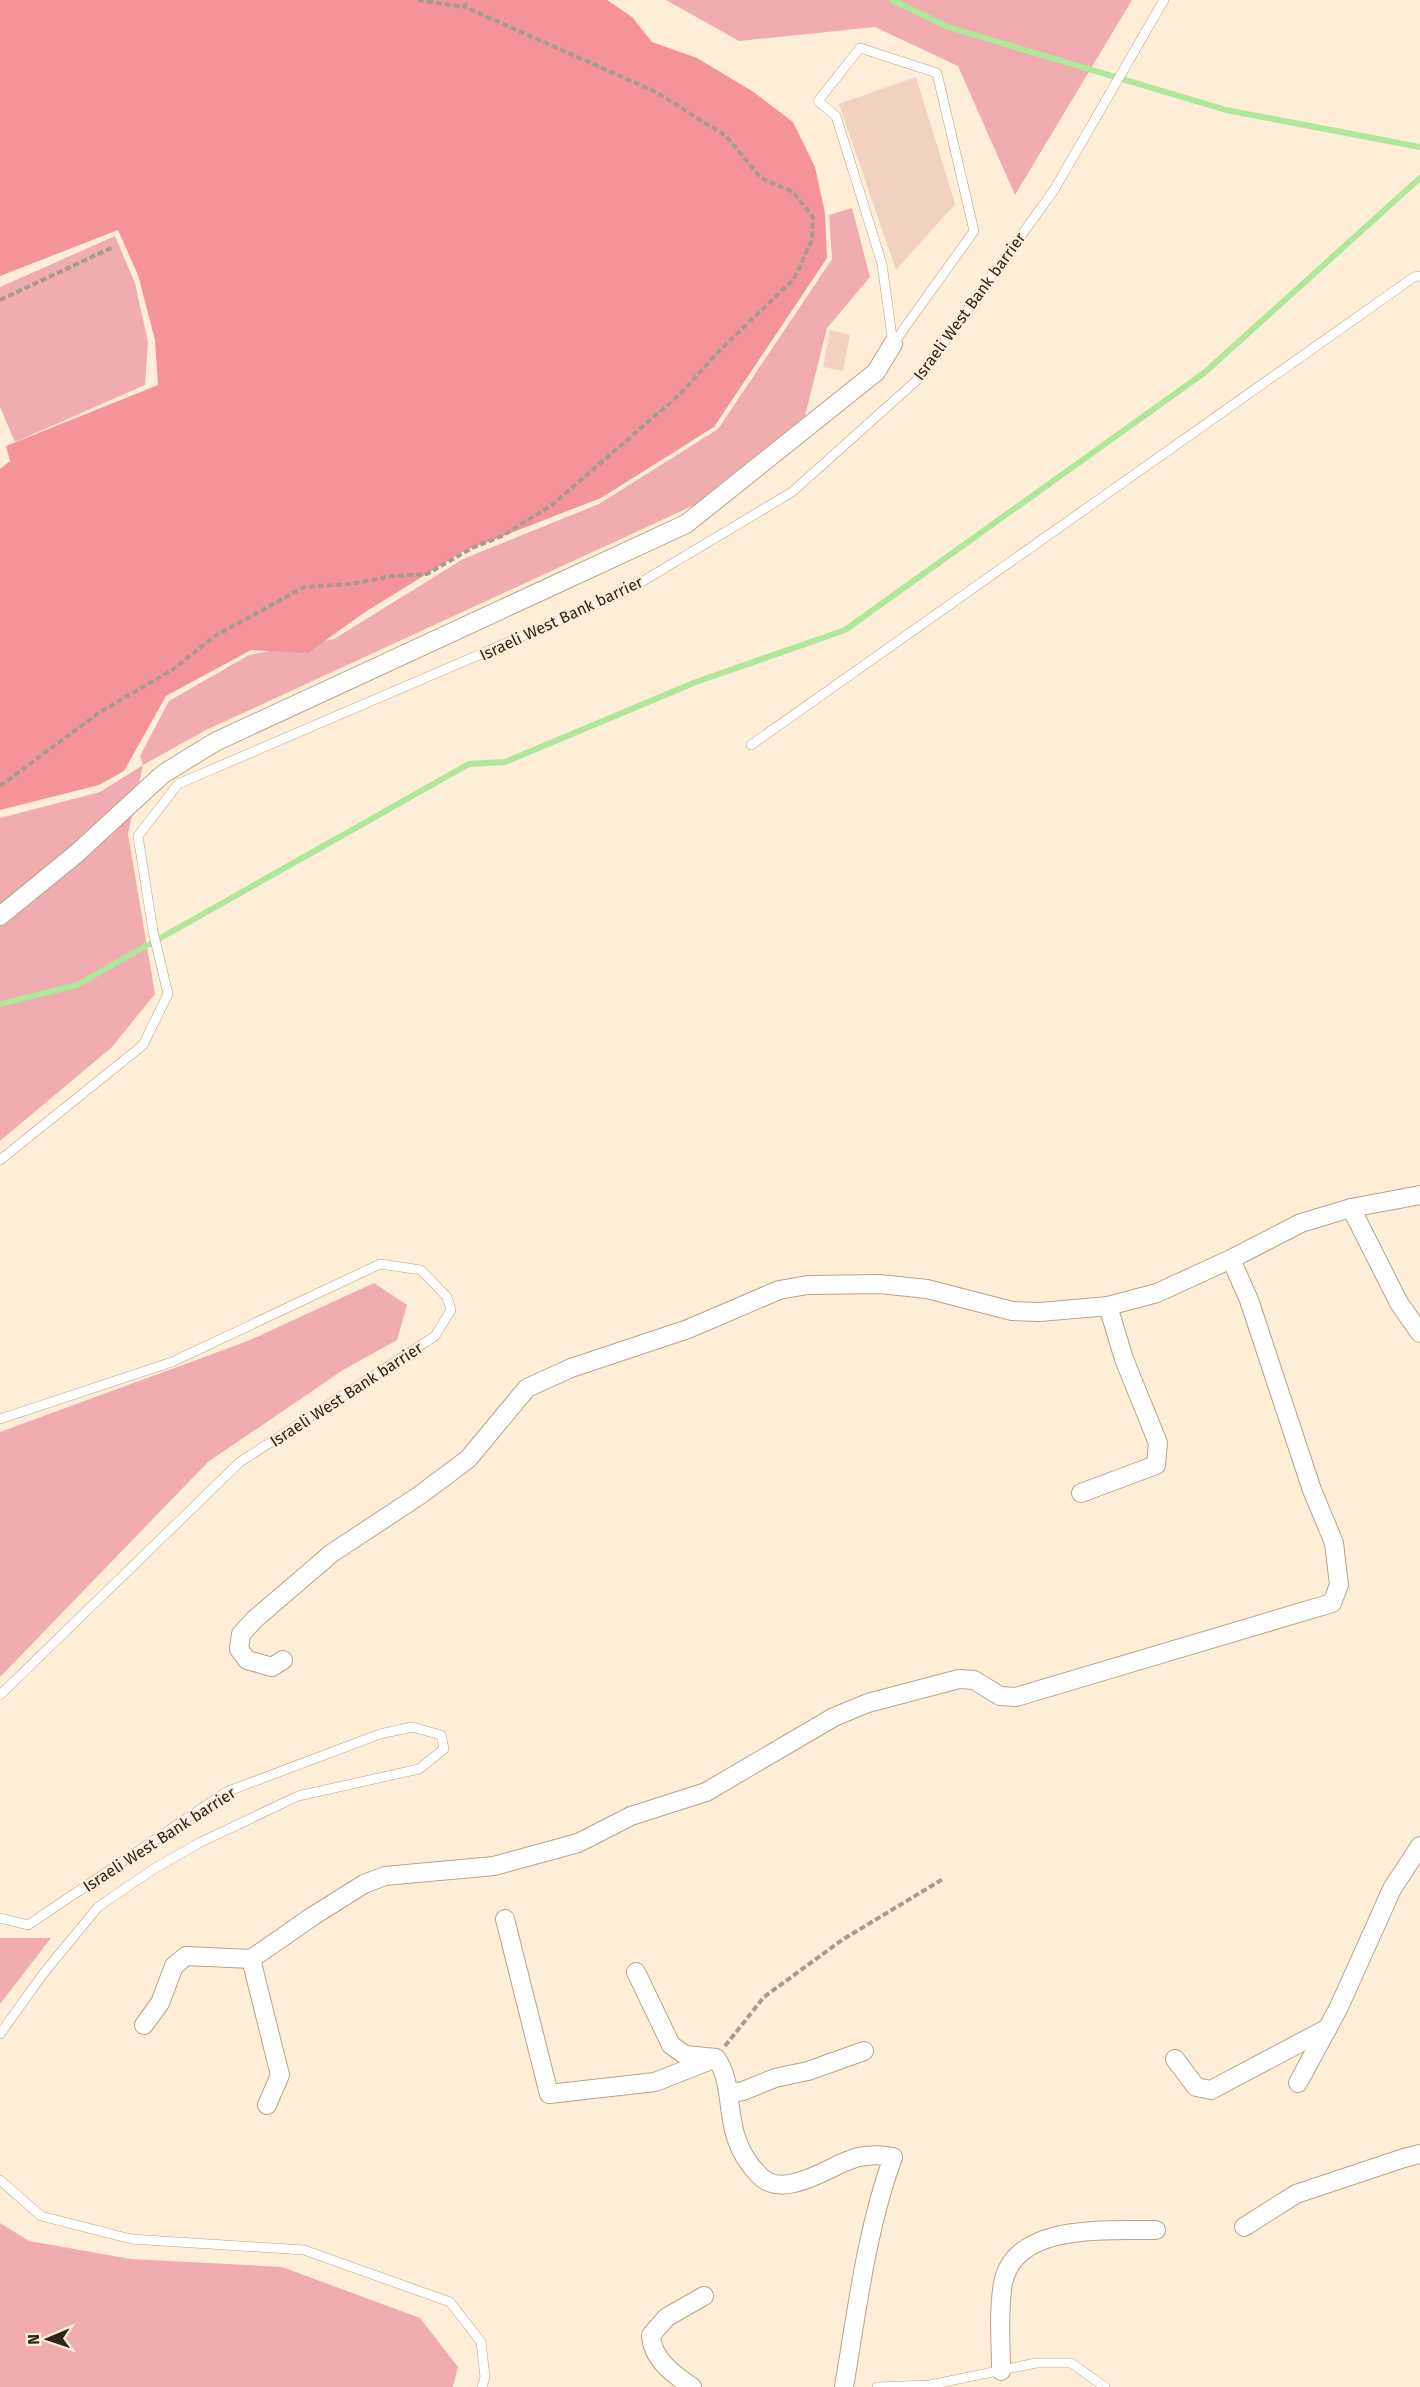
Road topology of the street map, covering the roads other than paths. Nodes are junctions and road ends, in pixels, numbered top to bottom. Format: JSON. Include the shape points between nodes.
{"nodes":[{"id":1,"x":1164,"y":0,"type":"edge"},
{"id":2,"x":1420,"y":276,"type":"edge"},
{"id":3,"x":893,"y":344,"type":"junction"},
{"id":4,"x":751,"y":745,"type":"dead end"},
{"id":5,"x":0,"y":916,"type":"edge"},
{"id":6,"x":0,"y":1160,"type":"edge"},
{"id":7,"x":1420,"y":1195,"type":"edge"},
{"id":8,"x":1351,"y":1208,"type":"junction"},
{"id":9,"x":1231,"y":1259,"type":"junction"},
{"id":10,"x":1108,"y":1306,"type":"junction"},
{"id":11,"x":1420,"y":1333,"type":"edge"},
{"id":12,"x":0,"y":1419,"type":"edge"},
{"id":13,"x":1081,"y":1493,"type":"dead end"},
{"id":14,"x":283,"y":1660,"type":"dead end"},
{"id":15,"x":0,"y":1695,"type":"edge"},
{"id":16,"x":1420,"y":1846,"type":"edge"},
{"id":17,"x":0,"y":1918,"type":"edge"},
{"id":18,"x":505,"y":1919,"type":"dead end"},
{"id":19,"x":251,"y":1959,"type":"junction"},
{"id":20,"x":636,"y":1972,"type":"dead end"},
{"id":21,"x":144,"y":2025,"type":"dead end"},
{"id":22,"x":1328,"y":2028,"type":"junction"},
{"id":23,"x":0,"y":2034,"type":"edge"},
{"id":24,"x":864,"y":2051,"type":"dead end"},
{"id":25,"x":716,"y":2058,"type":"junction"},
{"id":26,"x":1175,"y":2059,"type":"dead end"},
{"id":27,"x":1298,"y":2083,"type":"dead end"},
{"id":28,"x":729,"y":2093,"type":"junction"},
{"id":29,"x":267,"y":2105,"type":"dead end"},
{"id":30,"x":1420,"y":2154,"type":"edge"},
{"id":31,"x":0,"y":2180,"type":"edge"},
{"id":32,"x":1244,"y":2227,"type":"dead end"},
{"id":33,"x":1156,"y":2230,"type":"dead end"},
{"id":34,"x":704,"y":2296,"type":"dead end"},
{"id":35,"x":1001,"y":2371,"type":"junction"},
{"id":36,"x":482,"y":2387,"type":"edge"},
{"id":37,"x":692,"y":2387,"type":"edge"},
{"id":38,"x":844,"y":2387,"type":"edge"},
{"id":39,"x":877,"y":2387,"type":"edge"},
{"id":40,"x":1105,"y":2387,"type":"edge"}],
"edges":[{"from":1,"to":6,"type":"lane","name":"Israeli West Bank barrier","via":[[1054,190],[916,381],[792,492],[623,593],[177,784],[138,836],[168,994],[143,1045]]},
{"from":2,"to":4,"type":"lane"},
{"from":3,"to":3,"type":"lane","via":[[878,252],[836,116],[818,101],[860,48],[937,73],[975,231]]},
{"from":3,"to":5,"type":"street","via":[[876,372],[686,524],[215,742],[163,774],[76,854]]},
{"from":7,"to":8,"type":"street"},
{"from":8,"to":9,"type":"street","via":[[1301,1223]]},
{"from":8,"to":11,"type":"street","via":[[1399,1303]]},
{"from":9,"to":10,"type":"street","via":[[1157,1293]]},
{"from":9,"to":19,"type":"street","via":[[1334,1543],[1339,1585],[1332,1603],[1016,1697],[1000,1696],[974,1680],[959,1679],[868,1703],[834,1717],[706,1792],[631,1816],[578,1843],[494,1866],[386,1876],[364,1884]]},
{"from":10,"to":13,"type":"street","via":[[1124,1359],[1158,1443],[1156,1465]]},
{"from":10,"to":14,"type":"street","via":[[1012,1311],[927,1289],[880,1284],[808,1285],[779,1290],[688,1329],[570,1368],[526,1388],[468,1459],[332,1553],[242,1634],[239,1648],[247,1660],[272,1667]]},
{"from":12,"to":15,"type":"lane","name":"Israeli West Bank barrier","via":[[172,1362],[380,1264],[421,1270],[447,1297],[451,1310],[435,1336],[240,1462]]},
{"from":16,"to":22,"type":"street","via":[[1392,1889]]},
{"from":17,"to":23,"type":"lane","name":"Israeli West Bank barrier","via":[[28,1925],[226,1792],[380,1734],[412,1727],[441,1735],[444,1749],[419,1768],[298,1796],[199,1843],[134,1882],[98,1907]]},
{"from":18,"to":25,"type":"street","via":[[549,2094],[655,2082]]},
{"from":19,"to":21,"type":"street","via":[[186,1956],[174,1966],[160,2003]]},
{"from":19,"to":29,"type":"street","via":[[280,2075]]},
{"from":20,"to":25,"type":"street","via":[[671,2045],[685,2055]]},
{"from":22,"to":26,"type":"street","via":[[1211,2090],[1196,2087]]},
{"from":22,"to":27,"type":"street"},
{"from":24,"to":28,"type":"street"},
{"from":25,"to":28,"type":"street"},
{"from":28,"to":38,"type":"street","via":[[737,2142],[747,2162],[772,2184],[785,2186],[808,2180],[857,2156],[893,2157],[872,2232]]},
{"from":30,"to":32,"type":"street","via":[[1296,2194]]},
{"from":31,"to":36,"type":"lane","via":[[41,2216],[130,2239],[304,2250],[450,2302],[481,2342],[485,2377]]},
{"from":33,"to":35,"type":"street","via":[[1080,2232],[1022,2250],[1011,2261],[1003,2282]]},
{"from":34,"to":37,"type":"street","via":[[667,2317],[651,2335],[651,2343],[671,2373]]},
{"from":35,"to":39,"type":"lane","via":[[930,2385]]},
{"from":35,"to":40,"type":"lane","via":[[1036,2363],[1071,2363]]}]}
